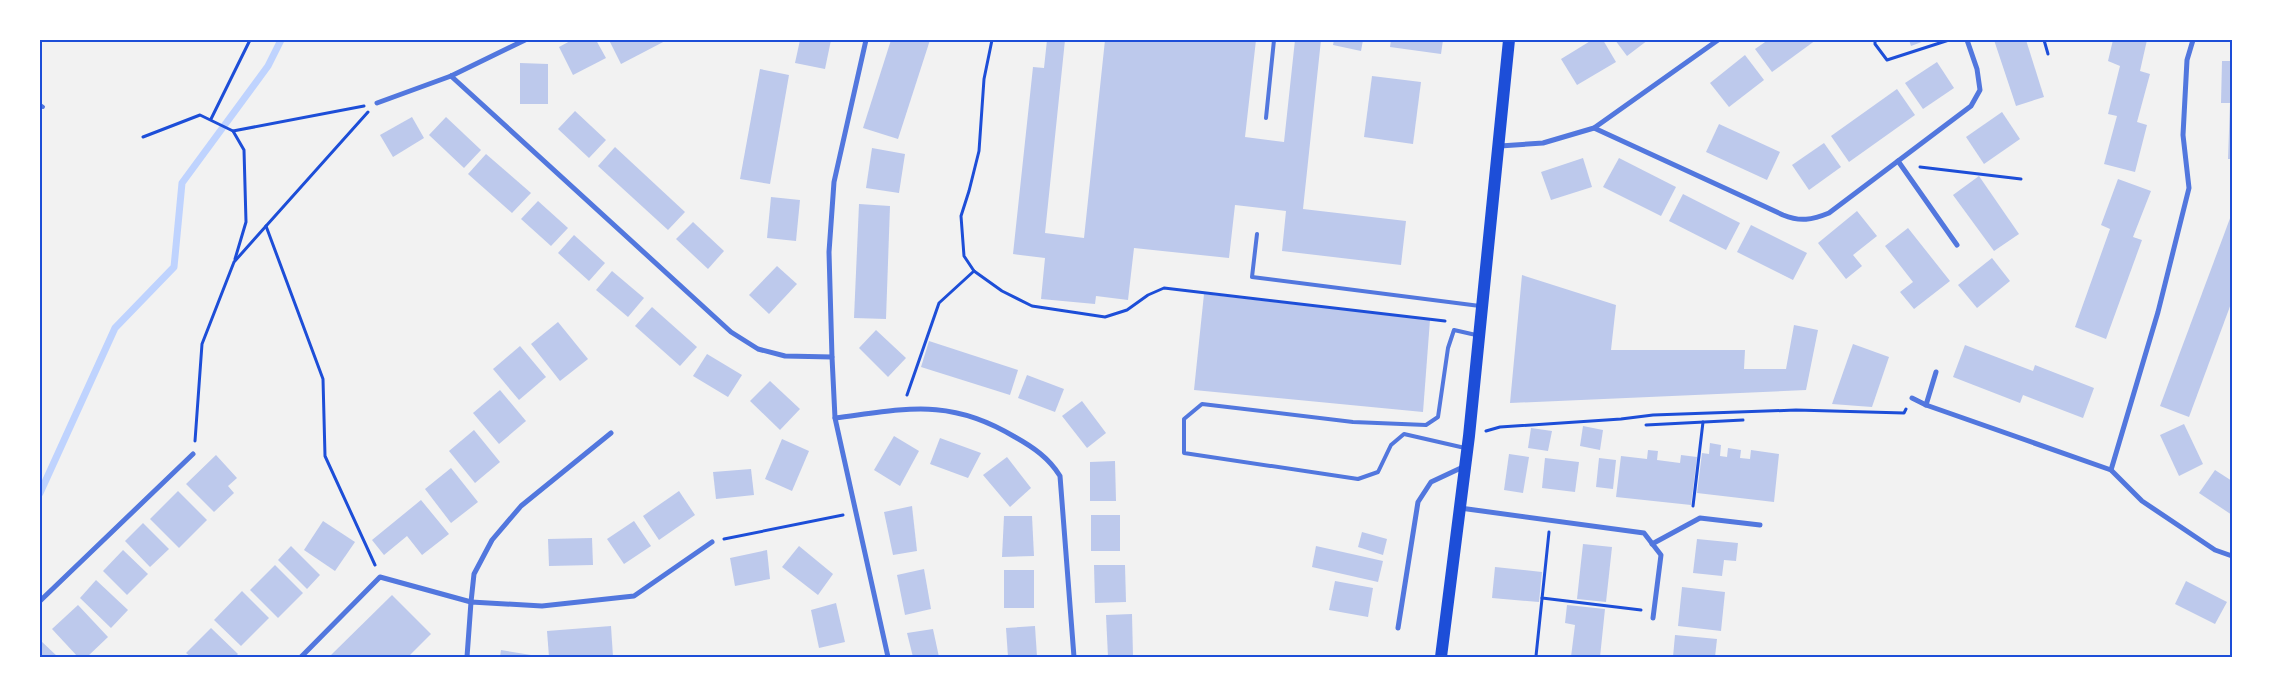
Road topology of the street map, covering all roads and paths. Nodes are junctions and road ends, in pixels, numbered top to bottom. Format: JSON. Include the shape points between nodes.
{"nodes":[{"id":1,"x":250,"y":40,"type":"edge"},
{"id":2,"x":525,"y":40,"type":"edge"},
{"id":3,"x":866,"y":40,"type":"edge"},
{"id":4,"x":992,"y":40,"type":"edge"},
{"id":5,"x":1274,"y":40,"type":"edge"},
{"id":6,"x":1509,"y":40,"type":"edge"},
{"id":7,"x":1718,"y":40,"type":"edge"},
{"id":8,"x":1874,"y":40,"type":"edge"},
{"id":9,"x":1949,"y":40,"type":"edge"},
{"id":10,"x":1967,"y":40,"type":"edge"},
{"id":11,"x":2044,"y":40,"type":"edge"},
{"id":12,"x":2193,"y":40,"type":"edge"},
{"id":13,"x":2048,"y":54,"type":"dead end"},
{"id":14,"x":451,"y":76,"type":"junction"},
{"id":15,"x":377,"y":103,"type":"junction"},
{"id":16,"x":1266,"y":118,"type":"dead end"},
{"id":17,"x":211,"y":120,"type":"junction"},
{"id":18,"x":1594,"y":128,"type":"junction"},
{"id":19,"x":233,"y":131,"type":"junction"},
{"id":20,"x":144,"y":137,"type":"dead end"},
{"id":21,"x":1499,"y":146,"type":"junction"},
{"id":22,"x":1899,"y":163,"type":"junction"},
{"id":23,"x":2021,"y":179,"type":"dead end"},
{"id":24,"x":266,"y":226,"type":"junction"},
{"id":25,"x":1257,"y":234,"type":"dead end"},
{"id":26,"x":1957,"y":245,"type":"dead end"},
{"id":27,"x":234,"y":262,"type":"junction"},
{"id":28,"x":974,"y":271,"type":"junction"},
{"id":29,"x":1482,"y":307,"type":"junction"},
{"id":30,"x":1451,"y":321,"type":"dead end"},
{"id":31,"x":1479,"y":336,"type":"junction"},
{"id":32,"x":832,"y":357,"type":"junction"},
{"id":33,"x":1936,"y":372,"type":"dead end"},
{"id":34,"x":1912,"y":398,"type":"joint"},
{"id":35,"x":1926,"y":405,"type":"junction"},
{"id":36,"x":902,"y":410,"type":"junction"},
{"id":37,"x":835,"y":418,"type":"junction"},
{"id":38,"x":1742,"y":420,"type":"dead end"},
{"id":39,"x":1704,"y":422,"type":"junction"},
{"id":40,"x":1646,"y":425,"type":"dead end"},
{"id":41,"x":611,"y":433,"type":"dead end"},
{"id":42,"x":1468,"y":443,"type":"junction"},
{"id":43,"x":193,"y":454,"type":"joint"},
{"id":44,"x":1465,"y":466,"type":"junction"},
{"id":45,"x":2110,"y":470,"type":"junction"},
{"id":46,"x":1460,"y":508,"type":"junction"},
{"id":47,"x":856,"y":513,"type":"junction"},
{"id":48,"x":1550,"y":520,"type":"junction"},
{"id":49,"x":1691,"y":523,"type":"junction"},
{"id":50,"x":1760,"y":525,"type":"dead end"},
{"id":51,"x":712,"y":542,"type":"joint"},
{"id":52,"x":1652,"y":544,"type":"junction"},
{"id":53,"x":2232,"y":556,"type":"edge"},
{"id":54,"x":380,"y":577,"type":"junction"},
{"id":55,"x":1542,"y":598,"type":"junction"},
{"id":56,"x":40,"y":601,"type":"edge"},
{"id":57,"x":471,"y":602,"type":"junction"},
{"id":58,"x":1654,"y":612,"type":"junction"},
{"id":59,"x":1653,"y":618,"type":"dead end"},
{"id":60,"x":1398,"y":628,"type":"dead end"},
{"id":61,"x":1536,"y":656,"type":"edge"},
{"id":62,"x":300,"y":657,"type":"edge"},
{"id":63,"x":467,"y":657,"type":"edge"},
{"id":64,"x":888,"y":657,"type":"edge"},
{"id":65,"x":1074,"y":657,"type":"edge"},
{"id":66,"x":1441,"y":657,"type":"edge"}],
"edges":[{"from":1,"to":17,"type":"path"},
{"from":2,"to":14,"type":"street"},
{"from":3,"to":32,"type":"street","via":[[834,182],[828,252]]},
{"from":4,"to":28,"type":"path","via":[[984,79],[979,151],[961,216],[964,256]]},
{"from":5,"to":16,"type":"lane"},
{"from":6,"to":21,"type":"main road"},
{"from":7,"to":18,"type":"street"},
{"from":8,"to":9,"type":"path","via":[[1886,60]]},
{"from":10,"to":22,"type":"street","via":[[1980,90],[1971,106]]},
{"from":11,"to":13,"type":"path"},
{"from":12,"to":45,"type":"street","via":[[2187,60],[2183,135],[2189,188],[2158,312]]},
{"from":14,"to":15,"type":"street"},
{"from":14,"to":32,"type":"street","via":[[731,332],[758,349],[785,356]]},
{"from":15,"to":19,"type":"path"},
{"from":15,"to":24,"type":"path"},
{"from":17,"to":19,"type":"path"},
{"from":17,"to":20,"type":"path","via":[[200,115]]},
{"from":18,"to":21,"type":"street","via":[[1543,143]]},
{"from":18,"to":22,"type":"street","via":[[1794,219],[1812,220],[1829,213]]},
{"from":19,"to":27,"type":"path","via":[[244,150],[246,222]]},
{"from":21,"to":29,"type":"main road"},
{"from":22,"to":23,"type":"path"},
{"from":22,"to":26,"type":"street"},
{"from":24,"to":27,"type":"path"},
{"from":24,"to":54,"type":"path","via":[[323,379],[325,456]]},
{"from":25,"to":29,"type":"lane","via":[[1252,277]]},
{"from":27,"to":43,"type":"path","via":[[202,344]]},
{"from":28,"to":30,"type":"path","via":[[1002,291],[1032,306],[1105,317],[1127,310],[1164,288]]},
{"from":28,"to":36,"type":"path","via":[[939,303]]},
{"from":29,"to":31,"type":"main road"},
{"from":31,"to":42,"type":"main road"},
{"from":31,"to":42,"type":"lane","via":[[1454,330],[1448,348],[1438,417],[1426,425],[1353,422],[1202,404],[1184,419],[1184,453],[1358,479],[1378,472],[1391,445],[1404,434]]},
{"from":32,"to":37,"type":"street"},
{"from":33,"to":35,"type":"street"},
{"from":34,"to":35,"type":"street"},
{"from":34,"to":42,"type":"path","via":[[1904,413],[1796,410],[1653,415],[1500,427]]},
{"from":35,"to":45,"type":"street"},
{"from":36,"to":37,"type":"street"},
{"from":36,"to":65,"type":"street","via":[[940,408],[968,414],[999,427],[1053,464],[1060,476]]},
{"from":37,"to":47,"type":"street"},
{"from":38,"to":39,"type":"path"},
{"from":39,"to":40,"type":"path"},
{"from":39,"to":49,"type":"path"},
{"from":41,"to":57,"type":"street","via":[[521,506],[492,540],[474,574]]},
{"from":42,"to":44,"type":"main road"},
{"from":43,"to":56,"type":"street"},
{"from":44,"to":46,"type":"main road"},
{"from":44,"to":60,"type":"street","via":[[1431,482],[1418,502]]},
{"from":45,"to":53,"type":"street","via":[[2142,501],[2216,550]]},
{"from":46,"to":48,"type":"street"},
{"from":46,"to":66,"type":"main road"},
{"from":47,"to":51,"type":"path"},
{"from":47,"to":64,"type":"street"},
{"from":48,"to":52,"type":"street","via":[[1644,533]]},
{"from":48,"to":55,"type":"path"},
{"from":49,"to":50,"type":"street","via":[[1700,518]]},
{"from":49,"to":52,"type":"street"},
{"from":51,"to":57,"type":"street","via":[[634,596],[542,606]]},
{"from":52,"to":58,"type":"street","via":[[1661,555]]},
{"from":54,"to":57,"type":"street"},
{"from":54,"to":62,"type":"street"},
{"from":55,"to":58,"type":"path"},
{"from":55,"to":61,"type":"path"},
{"from":57,"to":63,"type":"street"},
{"from":58,"to":59,"type":"street"}]}
